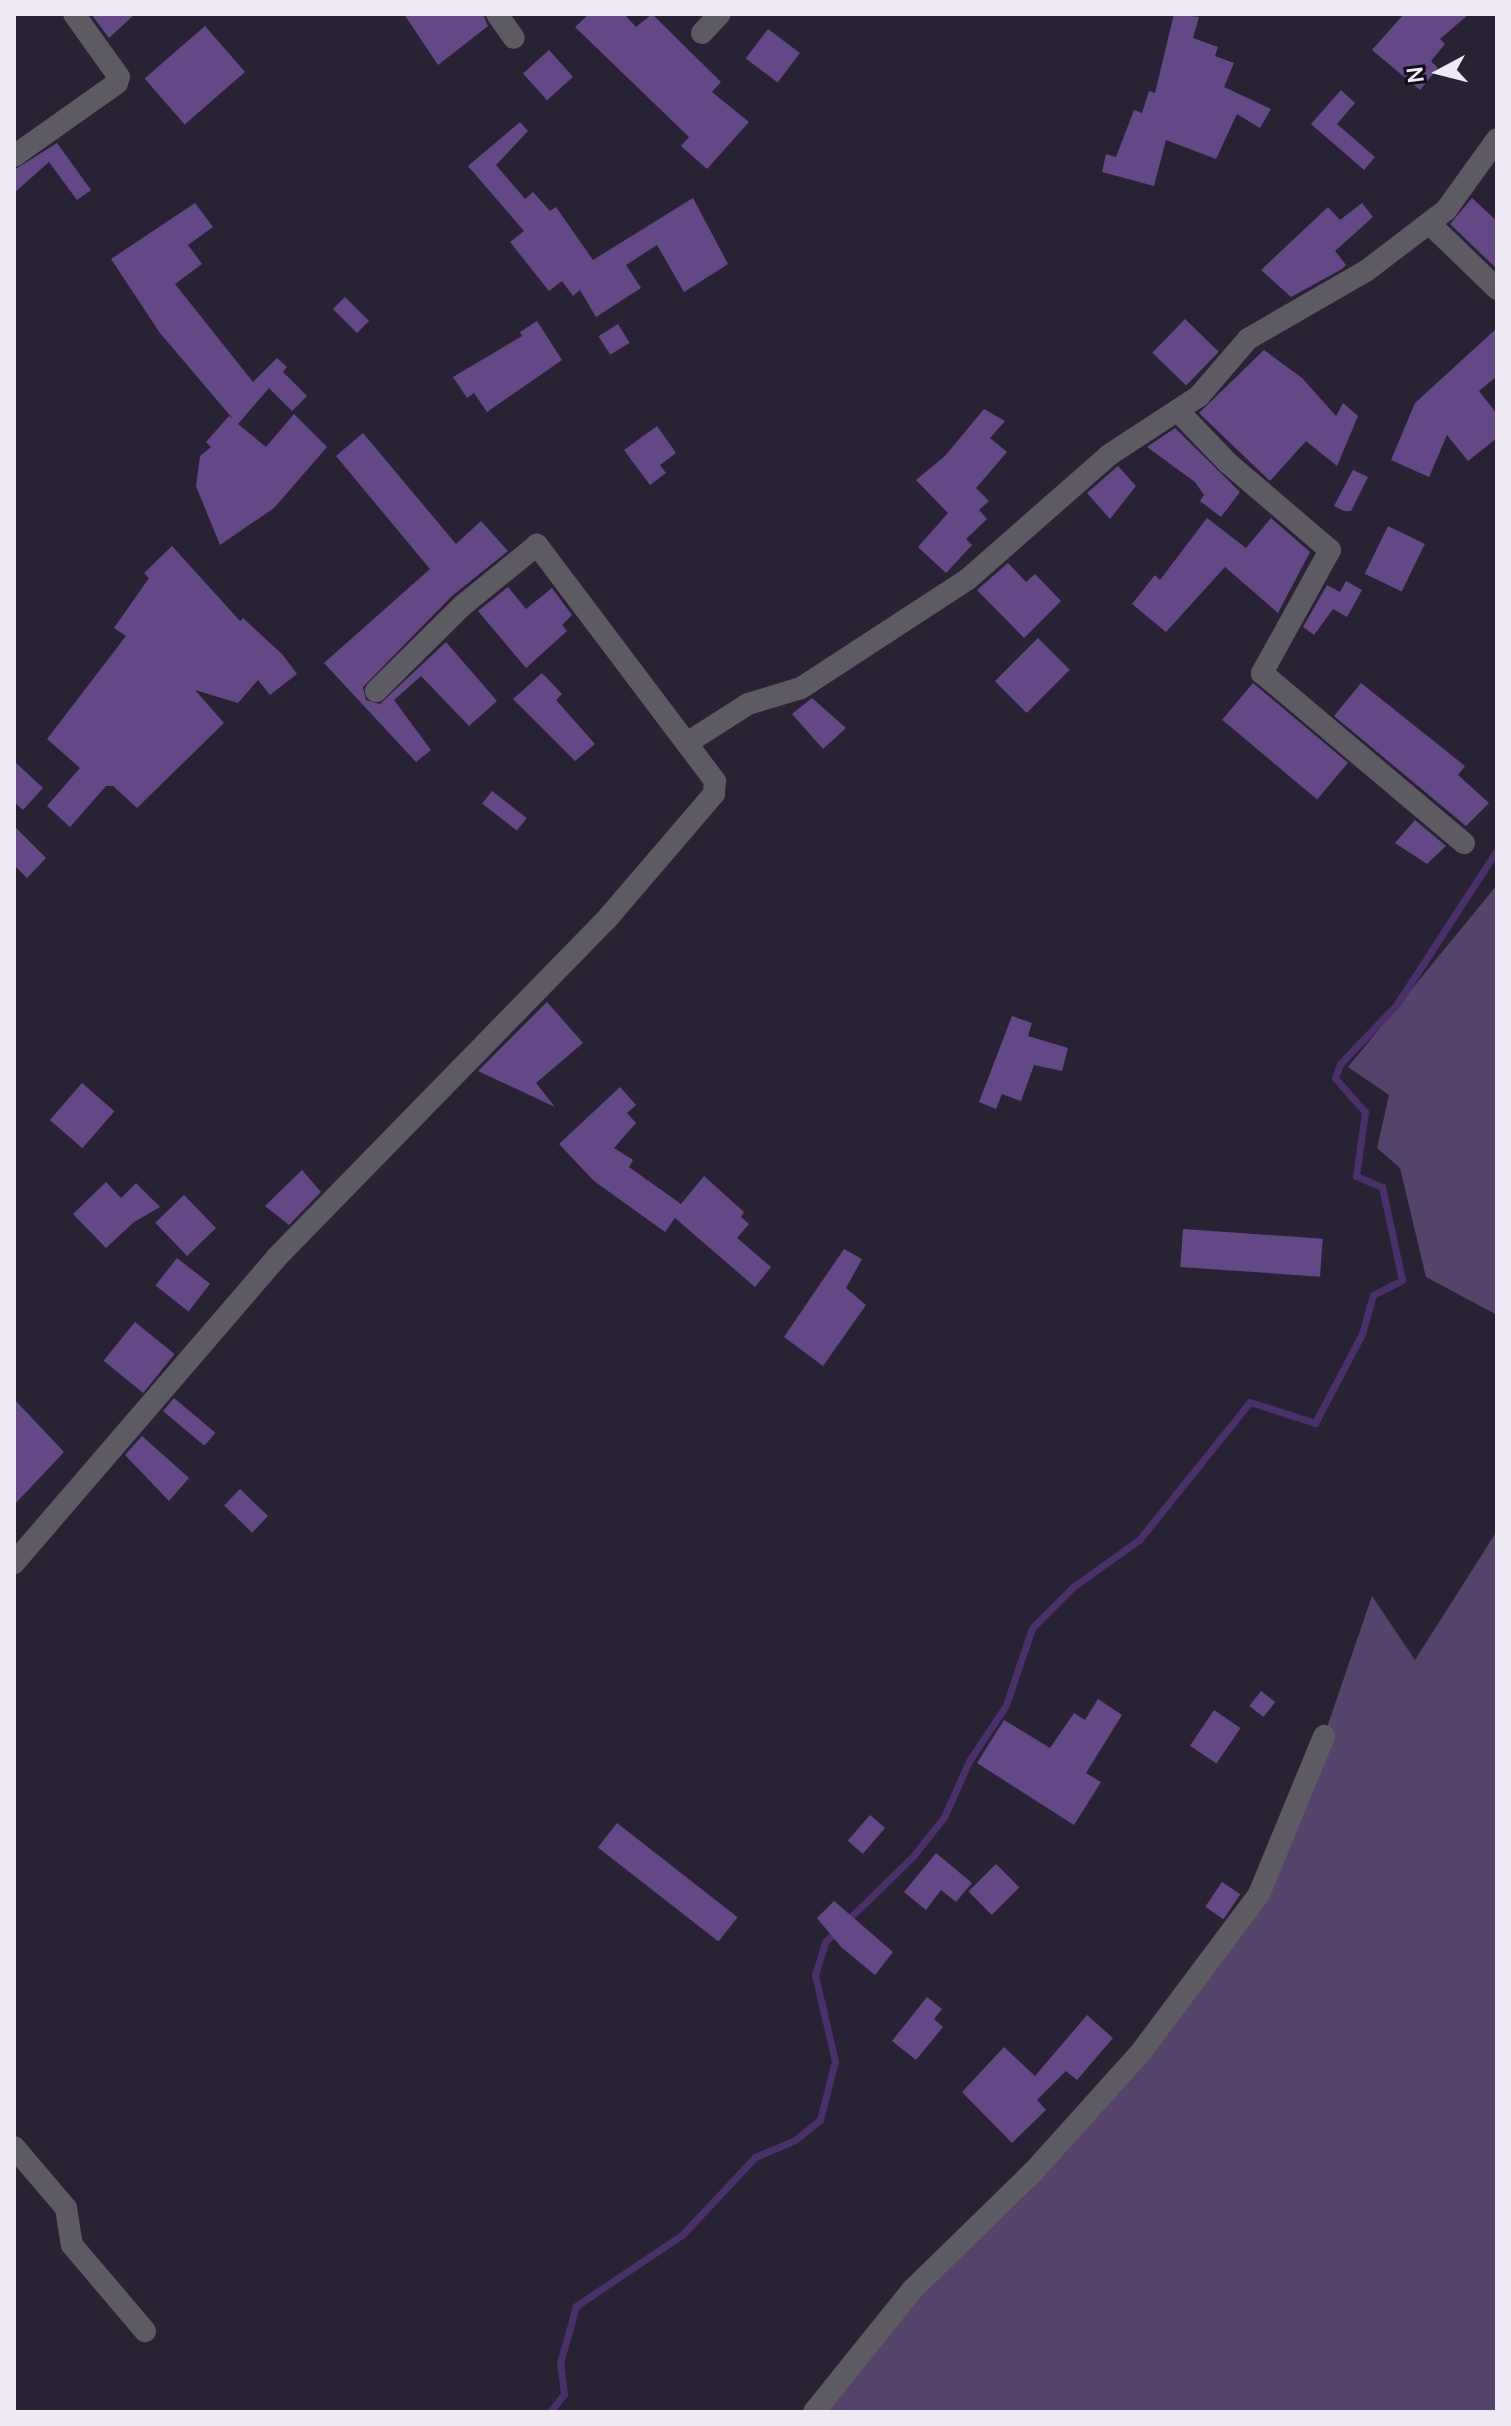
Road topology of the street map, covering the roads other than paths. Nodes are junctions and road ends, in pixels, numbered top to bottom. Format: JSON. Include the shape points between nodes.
{"nodes":[{"id":1,"x":74,"y":14,"type":"edge"},
{"id":2,"x":497,"y":14,"type":"edge"},
{"id":3,"x":720,"y":14,"type":"edge"},
{"id":4,"x":702,"y":33,"type":"dead end"},
{"id":5,"x":514,"y":38,"type":"dead end"},
{"id":6,"x":1497,"y":139,"type":"edge"},
{"id":7,"x":14,"y":156,"type":"edge"},
{"id":8,"x":1429,"y":223,"type":"junction"},
{"id":9,"x":1497,"y":289,"type":"edge"},
{"id":10,"x":1178,"y":411,"type":"junction"},
{"id":11,"x":376,"y":691,"type":"dead end"},
{"id":12,"x":687,"y":743,"type":"junction"},
{"id":13,"x":1464,"y":843,"type":"dead end"},
{"id":14,"x":14,"y":1563,"type":"edge"},
{"id":15,"x":1324,"y":1736,"type":"dead end"},
{"id":16,"x":14,"y":2147,"type":"edge"},
{"id":17,"x":145,"y":2331,"type":"dead end"},
{"id":18,"x":814,"y":2412,"type":"edge"}],
"edges":[{"from":1,"to":7,"type":"street","via":[[119,77],[117,83]]},
{"from":2,"to":5,"type":"street"},
{"from":3,"to":4,"type":"street"},
{"from":6,"to":8,"type":"street","via":[[1446,210]]},
{"from":8,"to":9,"type":"street"},
{"from":8,"to":10,"type":"street","via":[[1366,271],[1248,339],[1199,396]]},
{"from":10,"to":12,"type":"street","via":[[1109,455],[968,579],[801,688],[748,704]]},
{"from":10,"to":13,"type":"street","via":[[1228,463],[1330,550],[1262,673]]},
{"from":11,"to":12,"type":"street","via":[[462,606],[537,545]]},
{"from":12,"to":14,"type":"street","via":[[715,781],[714,794],[606,920],[277,1257]]},
{"from":15,"to":18,"type":"street","via":[[1259,1894],[1141,2052],[1033,2172],[913,2289]]},
{"from":16,"to":17,"type":"street","via":[[66,2208],[72,2245]]}]}
